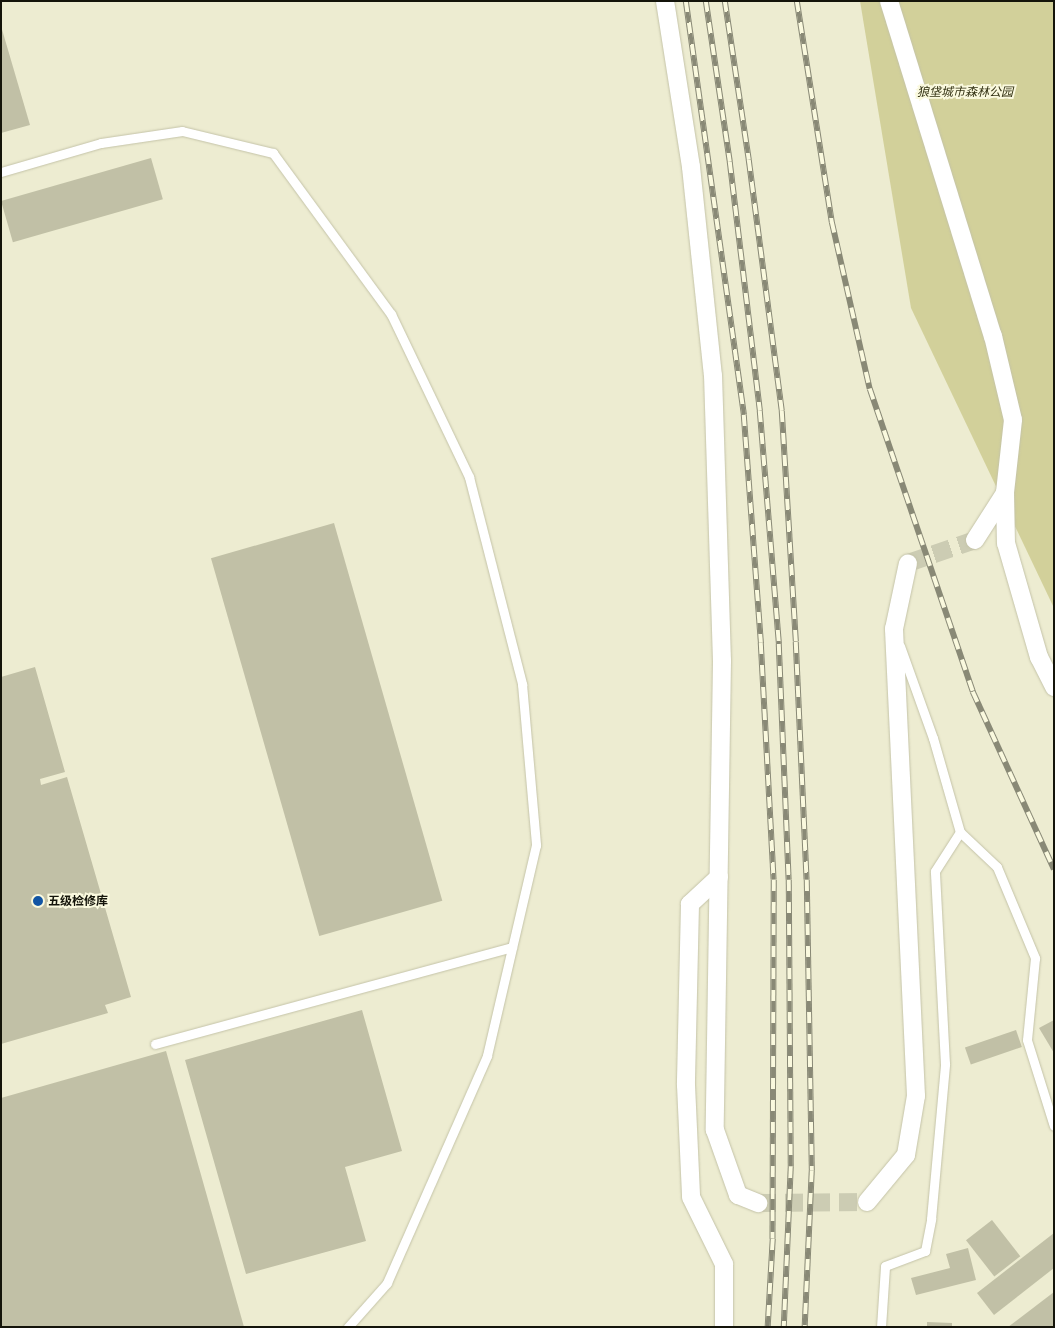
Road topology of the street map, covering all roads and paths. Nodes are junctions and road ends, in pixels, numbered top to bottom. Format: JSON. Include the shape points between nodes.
{"nodes":[{"id":1,"x":666,"y":1,"type":"edge"},
{"id":2,"x":889,"y":1,"type":"edge"},
{"id":3,"x":1,"y":172,"type":"edge"},
{"id":4,"x":1005,"y":493,"type":"junction"},
{"id":5,"x":975,"y":540,"type":"tunnel mouth"},
{"id":6,"x":908,"y":563,"type":"dead end"},
{"id":7,"x":894,"y":629,"type":"junction"},
{"id":8,"x":1054,"y":687,"type":"edge"},
{"id":9,"x":960,"y":832,"type":"junction"},
{"id":10,"x":718,"y":877,"type":"junction"},
{"id":11,"x":512,"y":948,"type":"junction"},
{"id":12,"x":154,"y":1044,"type":"dead end"},
{"id":13,"x":1054,"y":1126,"type":"edge"},
{"id":14,"x":866,"y":1202,"type":"dead end"},
{"id":15,"x":758,"y":1203,"type":"tunnel mouth"},
{"id":16,"x":348,"y":1327,"type":"edge"},
{"id":17,"x":724,"y":1327,"type":"edge"},
{"id":18,"x":881,"y":1327,"type":"edge"}],
"edges":[{"from":1,"to":10,"type":"street","via":[[691,167],[713,376],[722,661]]},
{"from":2,"to":4,"type":"street","via":[[993,336],[1013,420]]},
{"from":3,"to":11,"type":"lane","via":[[100,143],[182,131],[273,153],[390,314],[469,477],[522,684],[536,845]]},
{"from":4,"to":5,"type":"street"},
{"from":4,"to":8,"type":"street","via":[[1006,542],[1039,657]]},
{"from":6,"to":7,"type":"street"},
{"from":7,"to":9,"type":"lane","via":[[933,738]]},
{"from":7,"to":14,"type":"street","via":[[916,1096],[906,1155]]},
{"from":9,"to":13,"type":"lane","via":[[997,867],[1035,958],[1027,1040]]},
{"from":9,"to":18,"type":"lane","via":[[936,871],[945,1064],[932,1219],[925,1251],[884,1266]]},
{"from":10,"to":15,"type":"street","via":[[715,1130],[738,1195]]},
{"from":10,"to":17,"type":"street","via":[[690,904],[686,1085],[691,1197],[724,1264]]},
{"from":11,"to":12,"type":"lane"},
{"from":11,"to":16,"type":"lane","via":[[487,1056],[387,1283]]}]}
